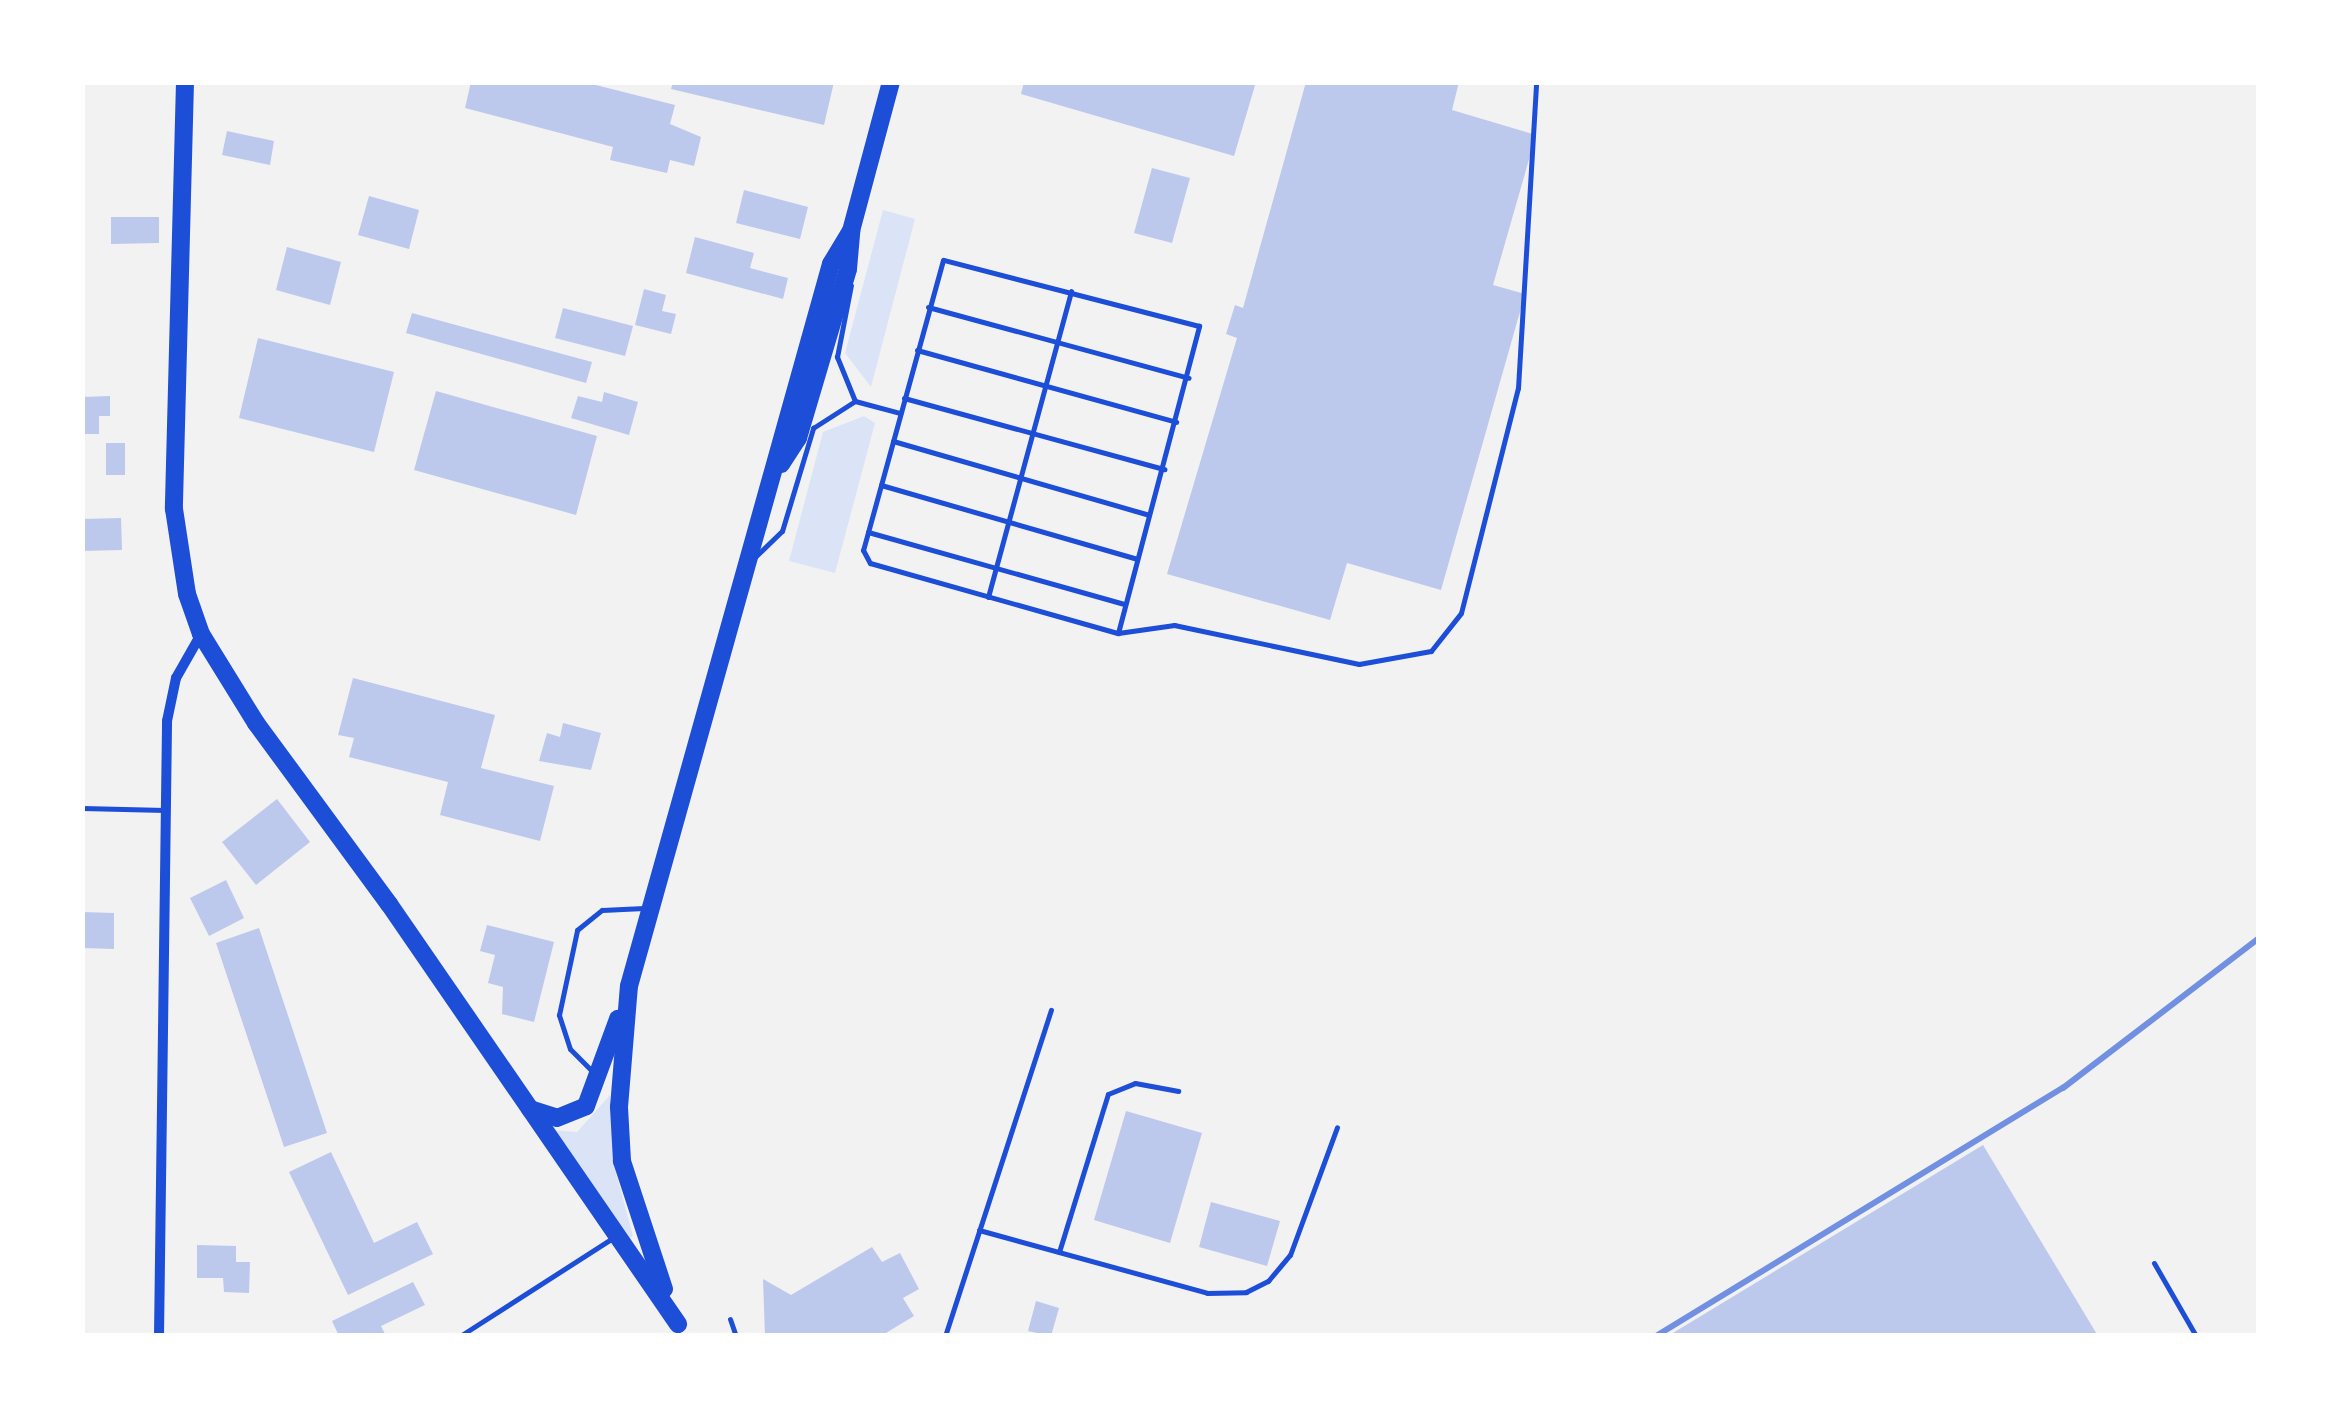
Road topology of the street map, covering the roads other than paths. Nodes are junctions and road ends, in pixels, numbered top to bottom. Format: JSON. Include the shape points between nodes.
{"nodes":[{"id":1,"x":185,"y":82,"type":"edge"},
{"id":2,"x":891,"y":82,"type":"edge"},
{"id":3,"x":1536,"y":82,"type":"edge"},
{"id":4,"x":850,"y":231,"type":"junction"},
{"id":5,"x":848,"y":269,"type":"junction"},
{"id":6,"x":1072,"y":290,"type":"junction"},
{"id":7,"x":928,"y":307,"type":"junction"},
{"id":8,"x":1058,"y":342,"type":"junction"},
{"id":9,"x":916,"y":350,"type":"junction"},
{"id":10,"x":1189,"y":378,"type":"junction"},
{"id":11,"x":1046,"y":386,"type":"junction"},
{"id":12,"x":904,"y":398,"type":"junction"},
{"id":13,"x":855,"y":401,"type":"junction"},
{"id":14,"x":900,"y":414,"type":"junction"},
{"id":15,"x":1176,"y":422,"type":"junction"},
{"id":16,"x":1032,"y":434,"type":"junction"},
{"id":17,"x":893,"y":441,"type":"junction"},
{"id":18,"x":779,"y":468,"type":"junction"},
{"id":19,"x":1164,"y":469,"type":"junction"},
{"id":20,"x":1020,"y":477,"type":"junction"},
{"id":21,"x":880,"y":485,"type":"junction"},
{"id":22,"x":1150,"y":515,"type":"junction"},
{"id":23,"x":1008,"y":521,"type":"junction"},
{"id":24,"x":868,"y":532,"type":"junction"},
{"id":25,"x":752,"y":559,"type":"junction"},
{"id":26,"x":1138,"y":559,"type":"junction"},
{"id":27,"x":995,"y":568,"type":"junction"},
{"id":28,"x":988,"y":596,"type":"junction"},
{"id":29,"x":1126,"y":604,"type":"junction"},
{"id":30,"x":1118,"y":633,"type":"junction"},
{"id":31,"x":201,"y":634,"type":"junction"},
{"id":32,"x":82,"y":808,"type":"edge"},
{"id":33,"x":165,"y":810,"type":"junction"},
{"id":34,"x":652,"y":908,"type":"junction"},
{"id":35,"x":629,"y":986,"type":"junction"},
{"id":36,"x":1050,"y":1010,"type":"dead end"},
{"id":37,"x":600,"y":1078,"type":"junction"},
{"id":38,"x":1178,"y":1092,"type":"dead end"},
{"id":39,"x":529,"y":1109,"type":"junction"},
{"id":40,"x":1337,"y":1128,"type":"dead end"},
{"id":41,"x":979,"y":1230,"type":"junction"},
{"id":42,"x":617,"y":1235,"type":"junction"},
{"id":43,"x":1058,"y":1252,"type":"junction"},
{"id":44,"x":2154,"y":1263,"type":"dead end"},
{"id":45,"x":730,"y":1319,"type":"dead end"},
{"id":46,"x":682,"y":1330,"type":"edge"},
{"id":47,"x":160,"y":1336,"type":"edge"},
{"id":48,"x":460,"y":1336,"type":"edge"},
{"id":49,"x":736,"y":1336,"type":"edge"},
{"id":50,"x":945,"y":1336,"type":"edge"},
{"id":51,"x":2196,"y":1336,"type":"edge"}],
"edges":[{"from":1,"to":31,"type":"main road","via":[[174,510],[187,594]]},
{"from":2,"to":4,"type":"main road"},
{"from":3,"to":30,"type":"lane","via":[[1518,388],[1461,613],[1431,650],[1359,664],[1174,624]]},
{"from":4,"to":5,"type":"main road"},
{"from":4,"to":18,"type":"main road","via":[[832,264],[781,439]]},
{"from":5,"to":13,"type":"lane","via":[[853,294],[837,357]]},
{"from":5,"to":18,"type":"main road","via":[[798,438]]},
{"from":6,"to":7,"type":"lane","via":[[951,258],[938,268]]},
{"from":6,"to":8,"type":"lane"},
{"from":6,"to":10,"type":"lane","via":[[1199,326]]},
{"from":7,"to":8,"type":"lane"},
{"from":7,"to":9,"type":"lane"},
{"from":8,"to":10,"type":"lane"},
{"from":8,"to":11,"type":"lane"},
{"from":9,"to":11,"type":"lane"},
{"from":9,"to":12,"type":"lane"},
{"from":10,"to":15,"type":"lane"},
{"from":11,"to":15,"type":"lane"},
{"from":11,"to":16,"type":"lane"},
{"from":12,"to":14,"type":"lane"},
{"from":12,"to":16,"type":"lane"},
{"from":13,"to":14,"type":"lane"},
{"from":13,"to":25,"type":"lane","via":[[813,428],[782,531]]},
{"from":14,"to":17,"type":"lane"},
{"from":15,"to":19,"type":"lane"},
{"from":16,"to":19,"type":"lane"},
{"from":16,"to":20,"type":"lane"},
{"from":17,"to":20,"type":"lane"},
{"from":17,"to":21,"type":"lane"},
{"from":18,"to":25,"type":"main road"},
{"from":19,"to":22,"type":"lane"},
{"from":20,"to":22,"type":"lane"},
{"from":20,"to":23,"type":"lane"},
{"from":21,"to":23,"type":"lane"},
{"from":21,"to":24,"type":"lane"},
{"from":22,"to":26,"type":"lane"},
{"from":23,"to":26,"type":"lane"},
{"from":23,"to":27,"type":"lane"},
{"from":24,"to":27,"type":"lane"},
{"from":24,"to":28,"type":"lane","via":[[863,550],[870,562]]},
{"from":25,"to":34,"type":"main road"},
{"from":26,"to":29,"type":"lane"},
{"from":27,"to":28,"type":"lane"},
{"from":27,"to":29,"type":"lane"},
{"from":28,"to":30,"type":"lane"},
{"from":29,"to":30,"type":"lane"},
{"from":31,"to":33,"type":"street","via":[[171,700]]},
{"from":31,"to":39,"type":"main road","via":[[256,724]]},
{"from":32,"to":33,"type":"lane"},
{"from":33,"to":47,"type":"street"},
{"from":34,"to":35,"type":"main road"},
{"from":34,"to":37,"type":"lane","via":[[602,910],[577,930],[559,1016],[570,1049]]},
{"from":35,"to":37,"type":"main road"},
{"from":35,"to":46,"type":"main road","via":[[619,1107],[622,1162],[642,1239]]},
{"from":36,"to":41,"type":"lane"},
{"from":37,"to":39,"type":"main road","via":[[586,1106],[568,1117]]},
{"from":38,"to":43,"type":"lane","via":[[1135,1082],[1108,1094]]},
{"from":39,"to":42,"type":"main road"},
{"from":40,"to":43,"type":"lane","via":[[1290,1255],[1258,1287],[1220,1295]]},
{"from":41,"to":43,"type":"lane"},
{"from":41,"to":50,"type":"lane"},
{"from":42,"to":46,"type":"main road"},
{"from":42,"to":48,"type":"lane"},
{"from":44,"to":51,"type":"lane"},
{"from":45,"to":49,"type":"lane"}]}
